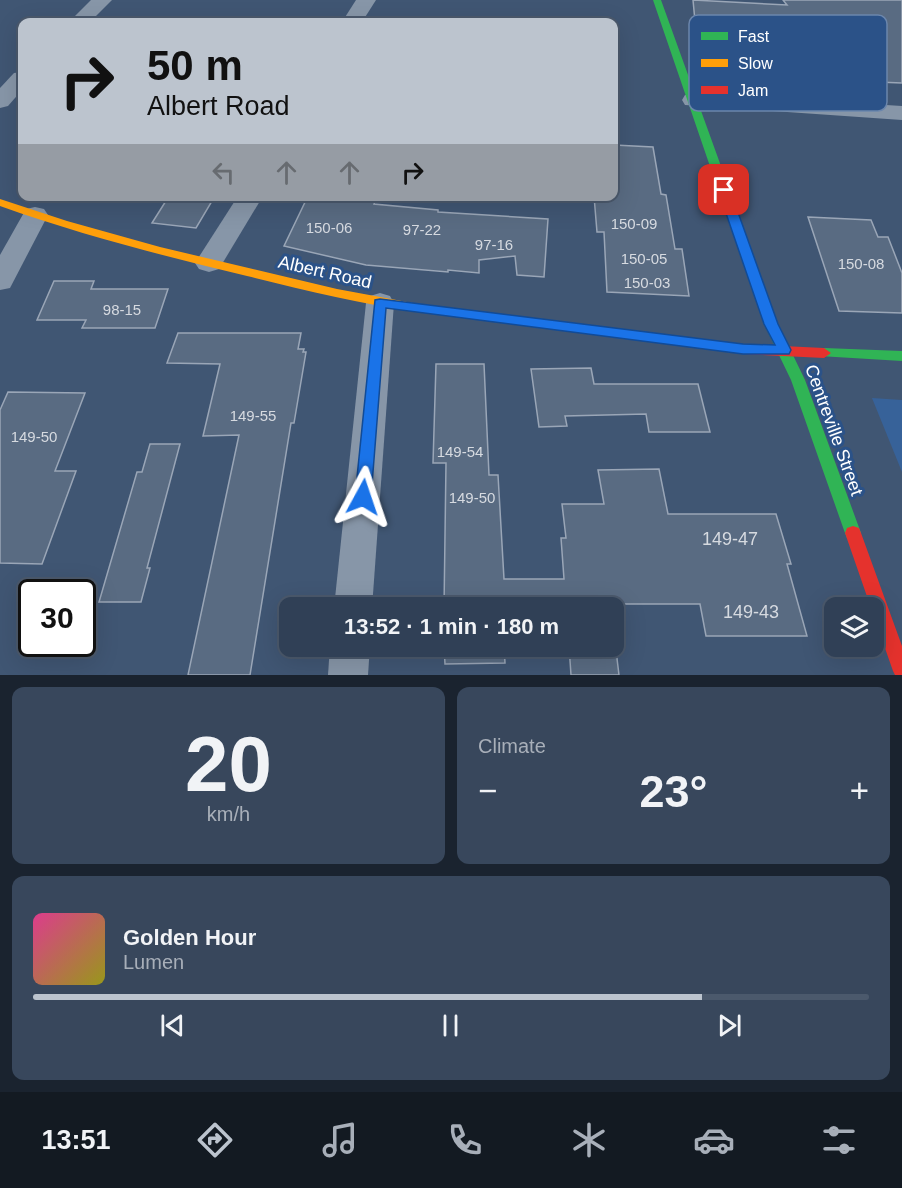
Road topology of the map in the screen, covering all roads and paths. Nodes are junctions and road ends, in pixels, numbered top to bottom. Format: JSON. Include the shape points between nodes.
{"nodes":[{"id":1,"x":102,"y":0,"type":"edge"},
{"id":2,"x":366,"y":0,"type":"edge"},
{"id":3,"x":657,"y":0,"type":"edge"},
{"id":4,"x":83,"y":18,"type":"edge"},
{"id":5,"x":355,"y":18,"type":"edge"},
{"id":6,"x":18,"y":82,"type":"edge"},
{"id":7,"x":689,"y":89,"type":"edge"},
{"id":8,"x":0,"y":101,"type":"edge"},
{"id":9,"x":697,"y":111,"type":"edge"},
{"id":10,"x":870,"y":111,"type":"edge"},
{"id":11,"x":902,"y":113,"type":"edge"},
{"id":12,"x":247,"y":201,"type":"edge"},
{"id":13,"x":0,"y":202,"type":"edge"},
{"id":14,"x":35,"y":214,"type":"junction"},
{"id":15,"x":209,"y":263,"type":"junction"},
{"id":16,"x":0,"y":281,"type":"edge"},
{"id":17,"x":380,"y":303,"type":"junction"},
{"id":18,"x":784,"y":350,"type":"junction"},
{"id":19,"x":902,"y":356,"type":"edge"},
{"id":20,"x":354,"y":597,"type":"edge"},
{"id":21,"x":349,"y":657,"type":"edge"},
{"id":22,"x":902,"y":671,"type":"edge"},
{"id":23,"x":348,"y":675,"type":"edge"}],
"edges":[{"from":1,"to":4,"type":"street"},
{"from":2,"to":5,"type":"street"},
{"from":3,"to":7,"type":"street","name":"Centreville Street"},
{"from":6,"to":8,"type":"street"},
{"from":9,"to":18,"type":"street","name":"Centreville Street","via":[[771,324]]},
{"from":10,"to":11,"type":"street"},
{"from":12,"to":15,"type":"street"},
{"from":13,"to":14,"type":"street","name":"Albert Road"},
{"from":14,"to":15,"type":"street","name":"Albert Road"},
{"from":14,"to":16,"type":"street"},
{"from":15,"to":17,"type":"street","name":"Albert Road"},
{"from":17,"to":18,"type":"street","name":"Albert Road","via":[[743,349]]},
{"from":17,"to":20,"type":"street"},
{"from":18,"to":19,"type":"street","name":"Albert Road"},
{"from":18,"to":22,"type":"street","name":"Centreville Street"},
{"from":21,"to":23,"type":"street"}]}
